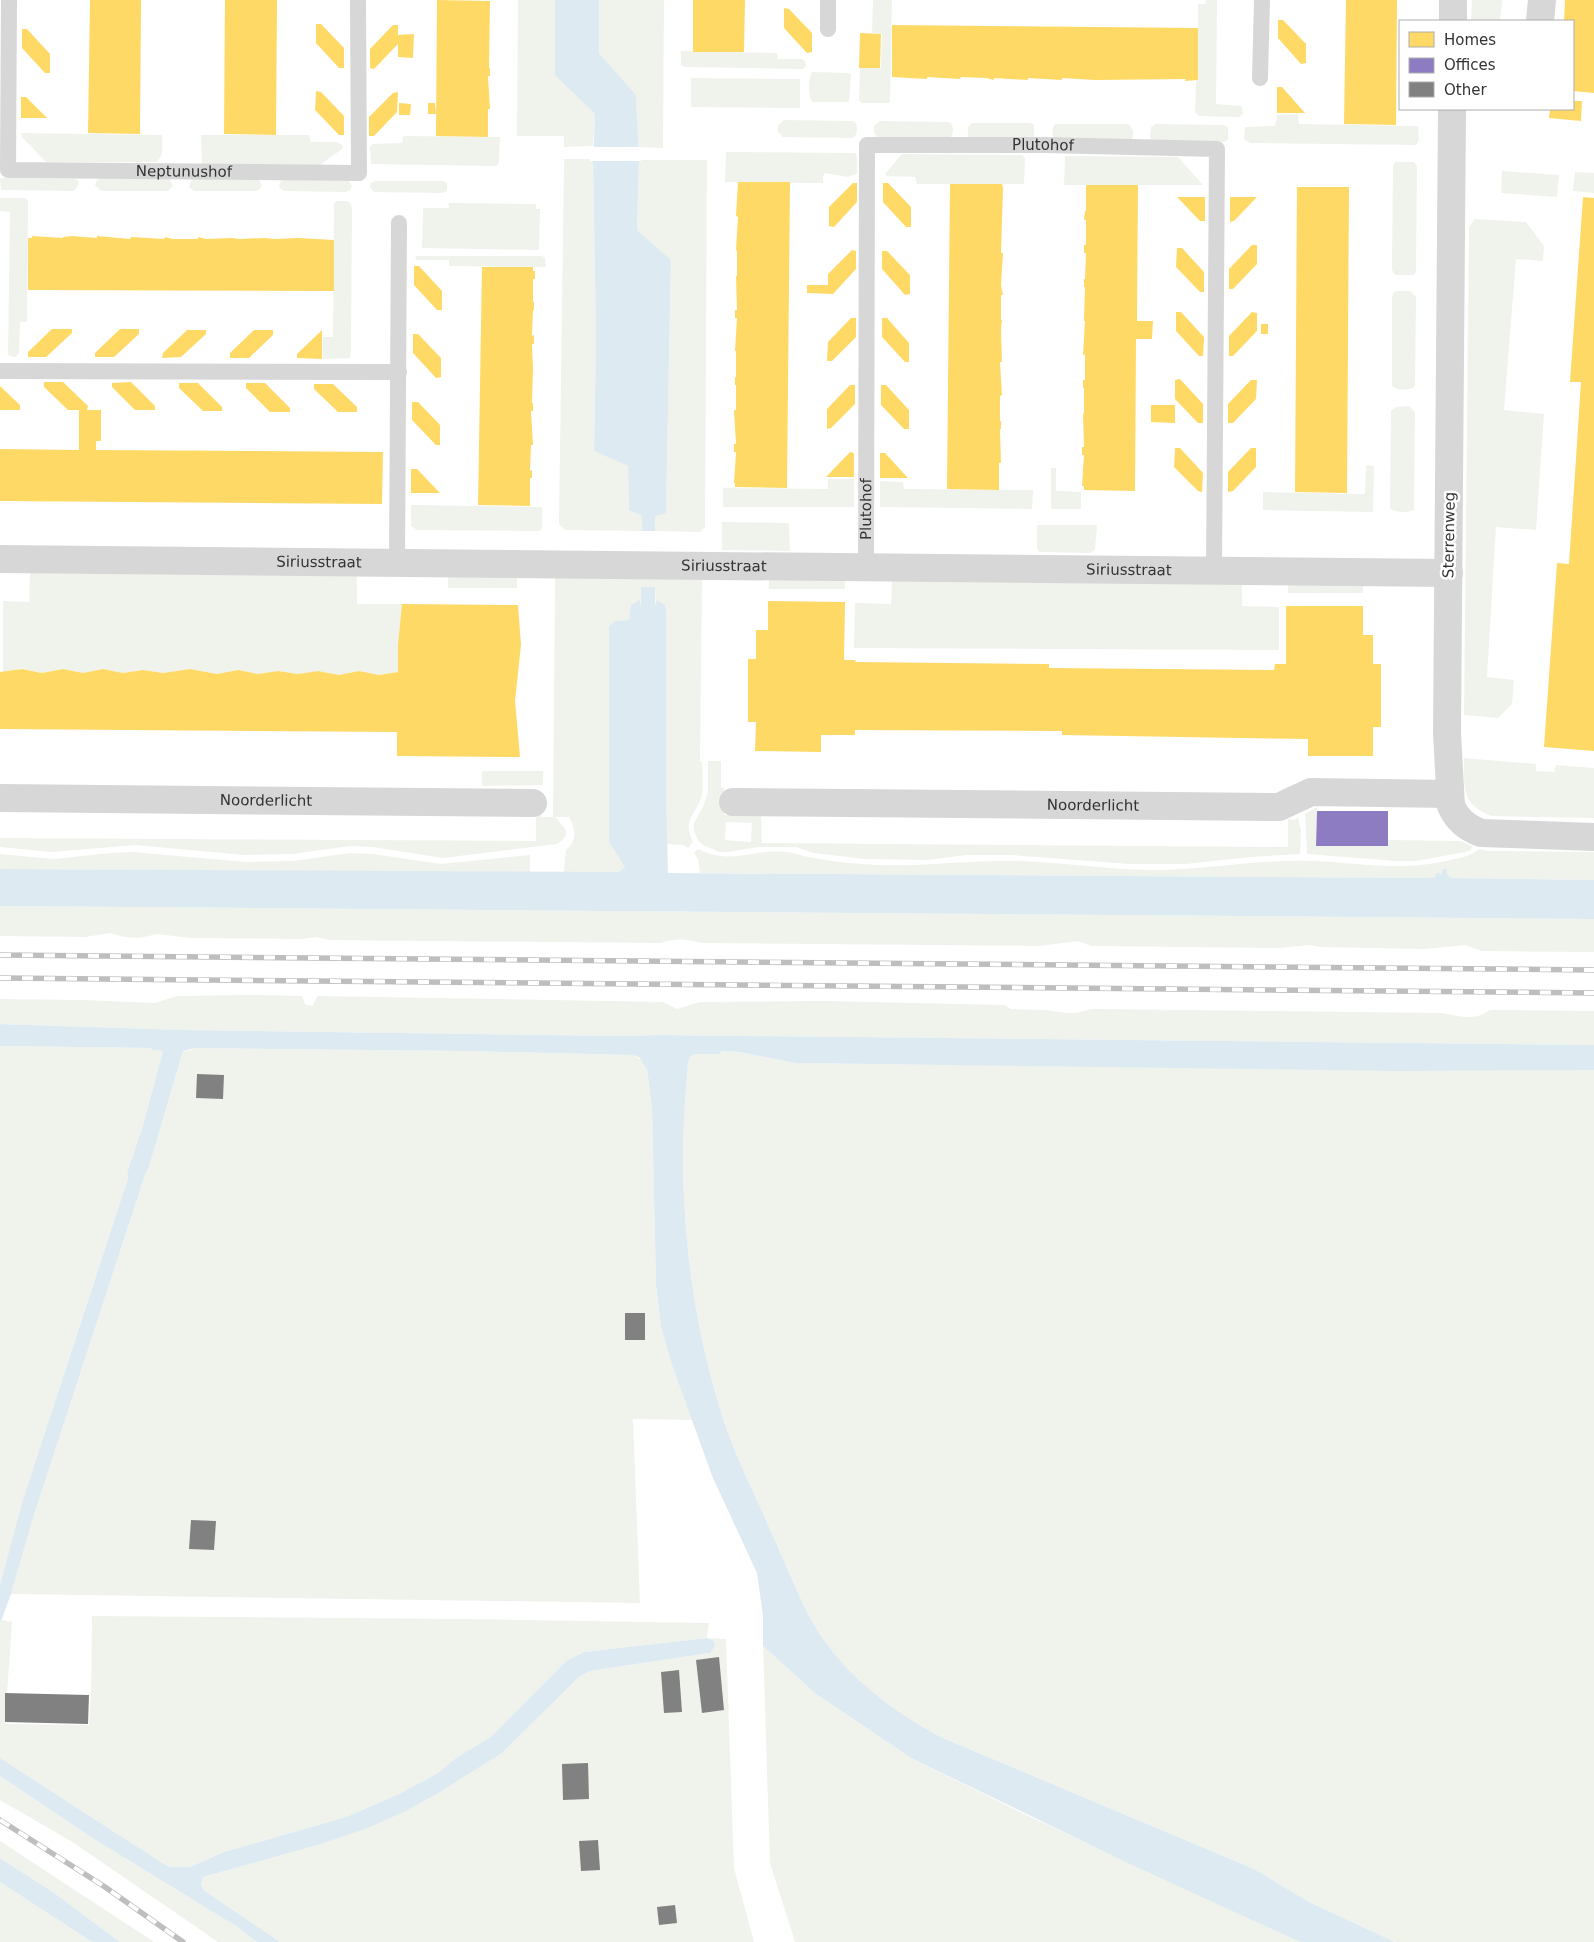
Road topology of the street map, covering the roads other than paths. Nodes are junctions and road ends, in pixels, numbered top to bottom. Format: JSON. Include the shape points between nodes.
{"nodes":[{"id":1,"x":9,"y":0,"type":"edge"},
{"id":2,"x":358,"y":0,"type":"edge"},
{"id":3,"x":828,"y":0,"type":"edge"},
{"id":4,"x":1262,"y":0,"type":"edge"},
{"id":5,"x":1453,"y":0,"type":"edge"},
{"id":6,"x":1542,"y":0,"type":"edge"},
{"id":7,"x":1453,"y":20,"type":"edge"},
{"id":8,"x":1540,"y":20,"type":"edge"},
{"id":9,"x":828,"y":29,"type":"dead end"},
{"id":10,"x":1260,"y":78,"type":"dead end"},
{"id":11,"x":1452,"y":110,"type":"edge"},
{"id":12,"x":399,"y":223,"type":"dead end"},
{"id":13,"x":0,"y":371,"type":"edge"},
{"id":14,"x":399,"y":372,"type":"junction"},
{"id":15,"x":0,"y":559,"type":"edge"},
{"id":16,"x":397,"y":562,"type":"junction"},
{"id":17,"x":866,"y":567,"type":"junction"},
{"id":18,"x":1214,"y":571,"type":"junction"},
{"id":19,"x":1449,"y":573,"type":"junction"},
{"id":20,"x":1449,"y":794,"type":"junction"},
{"id":21,"x":0,"y":798,"type":"edge"},
{"id":22,"x":733,"y":802,"type":"dead end"},
{"id":23,"x":533,"y":803,"type":"dead end"},
{"id":24,"x":1594,"y":837,"type":"edge"}],
"edges":[{"from":1,"to":2,"type":"lane","name":"Neptunushof","via":[[8,170],[359,173]]},
{"from":3,"to":9,"type":"lane"},
{"from":4,"to":10,"type":"lane"},
{"from":5,"to":7,"type":"street"},
{"from":6,"to":8,"type":"street"},
{"from":11,"to":19,"type":"street","name":"Sterrenweg"},
{"from":12,"to":14,"type":"lane"},
{"from":13,"to":14,"type":"lane"},
{"from":14,"to":16,"type":"lane"},
{"from":15,"to":16,"type":"street","name":"Siriusstraat"},
{"from":16,"to":17,"type":"street","name":"Siriusstraat"},
{"from":17,"to":18,"type":"street","name":"Siriusstraat"},
{"from":17,"to":18,"type":"lane","name":"Plutohof","via":[[867,145],[1046,145],[1217,149]]},
{"from":18,"to":19,"type":"street","name":"Siriusstraat"},
{"from":19,"to":20,"type":"street","name":"Sterrenweg"},
{"from":20,"to":22,"type":"street","name":"Noorderlicht","via":[[1311,792],[1279,807]]},
{"from":20,"to":24,"type":"street","name":"Sterrenweg","via":[[1454,814],[1466,826],[1481,833]]},
{"from":21,"to":23,"type":"street","name":"Noorderlicht"}]}
